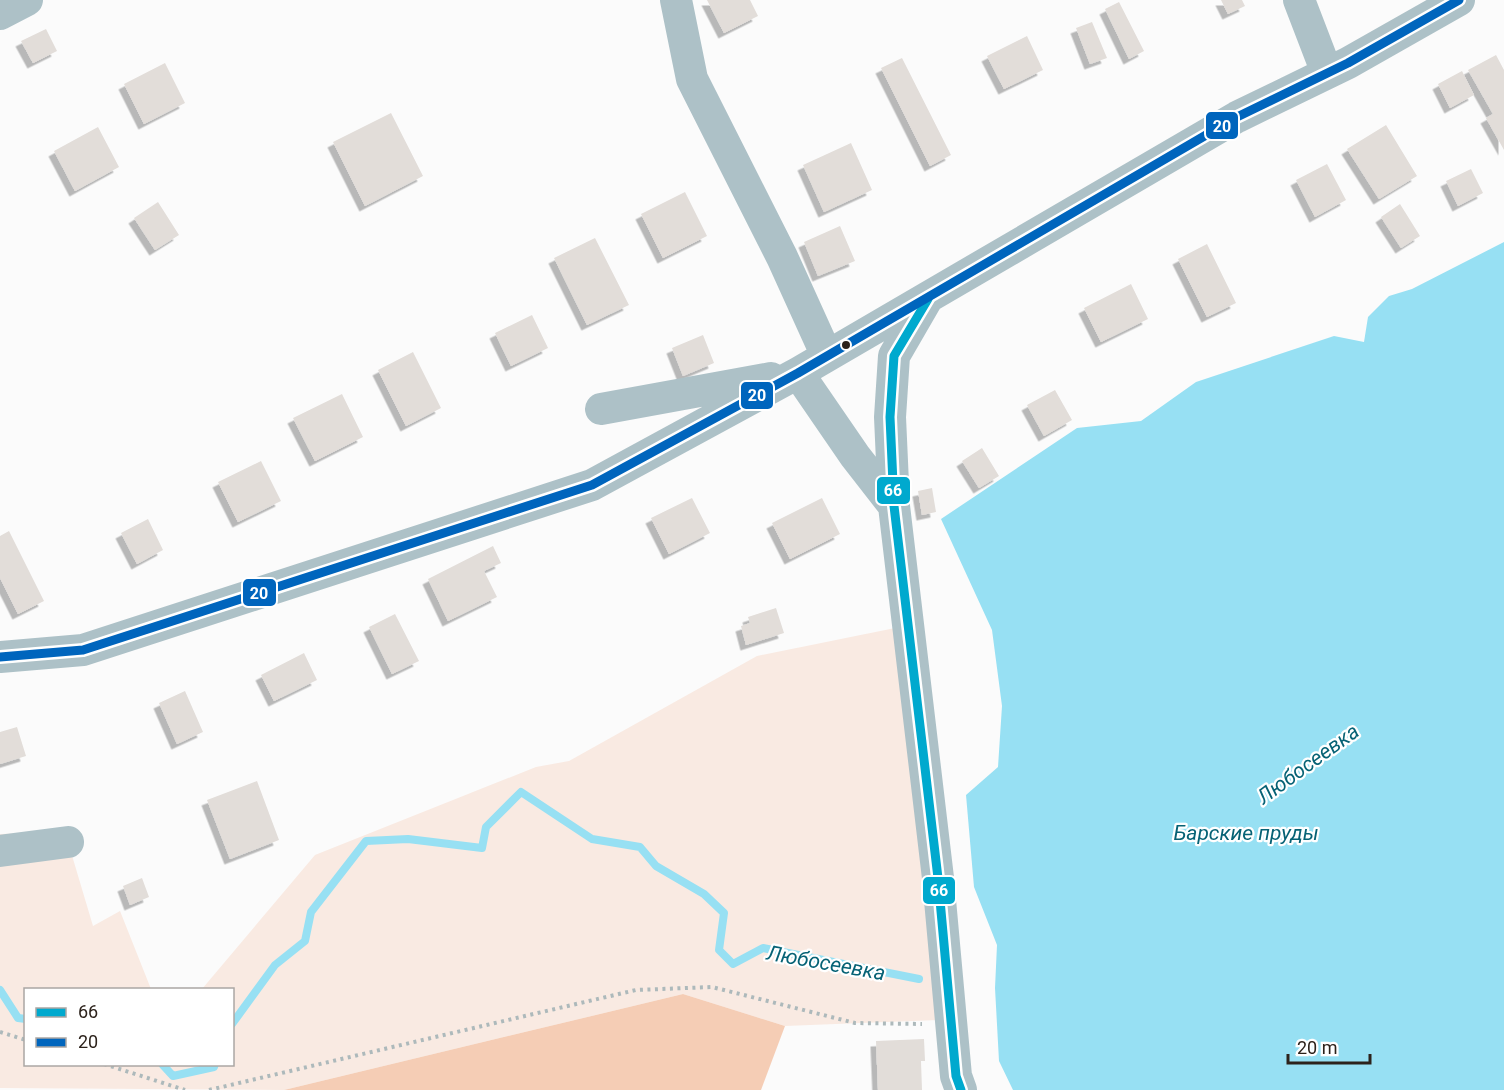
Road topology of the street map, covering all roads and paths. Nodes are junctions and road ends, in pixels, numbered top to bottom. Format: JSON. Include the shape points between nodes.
{"nodes":[{"id":1,"x":27,"y":0,"type":"edge"},
{"id":2,"x":676,"y":0,"type":"edge"},
{"id":3,"x":1299,"y":0,"type":"edge"},
{"id":4,"x":1459,"y":0,"type":"edge"},
{"id":5,"x":0,"y":14,"type":"edge"},
{"id":6,"x":1340,"y":75,"type":"junction"},
{"id":7,"x":928,"y":299,"type":"junction"},
{"id":8,"x":861,"y":336,"type":"junction"},
{"id":9,"x":826,"y":354,"type":"junction"},
{"id":10,"x":894,"y":356,"type":"junction"},
{"id":11,"x":798,"y":373,"type":"junction"},
{"id":12,"x":602,"y":409,"type":"dead end"},
{"id":13,"x":894,"y":506,"type":"junction"},
{"id":14,"x":0,"y":657,"type":"edge"},
{"id":15,"x":68,"y":842,"type":"dead end"},
{"id":16,"x":0,"y":851,"type":"edge"},
{"id":17,"x":952,"y":1024,"type":"junction"},
{"id":18,"x":0,"y":1032,"type":"edge"},
{"id":19,"x":24,"y":1039,"type":"edge"},
{"id":20,"x":107,"y":1066,"type":"edge"},
{"id":21,"x":185,"y":1090,"type":"edge"},
{"id":22,"x":209,"y":1090,"type":"edge"},
{"id":23,"x":961,"y":1090,"type":"edge"}],
"edges":[{"from":1,"to":5,"type":"street"},
{"from":2,"to":9,"type":"street","via":[[692,79]]},
{"from":3,"to":6,"type":"street"},
{"from":4,"to":6,"type":"street"},
{"from":6,"to":7,"type":"street","via":[[1237,117]]},
{"from":7,"to":8,"type":"street"},
{"from":7,"to":10,"type":"street"},
{"from":8,"to":9,"type":"street"},
{"from":8,"to":10,"type":"street"},
{"from":9,"to":11,"type":"street"},
{"from":10,"to":13,"type":"street","via":[[890,417]]},
{"from":11,"to":12,"type":"street"},
{"from":11,"to":13,"type":"street"},
{"from":11,"to":14,"type":"street","via":[[592,485],[83,650]]},
{"from":13,"to":17,"type":"street"},
{"from":15,"to":16,"type":"street"},
{"from":17,"to":22,"type":"path","via":[[855,1023],[712,987],[636,990]]},
{"from":17,"to":23,"type":"street","via":[[956,1076]]},
{"from":18,"to":19,"type":"path"},
{"from":20,"to":21,"type":"path"}]}
